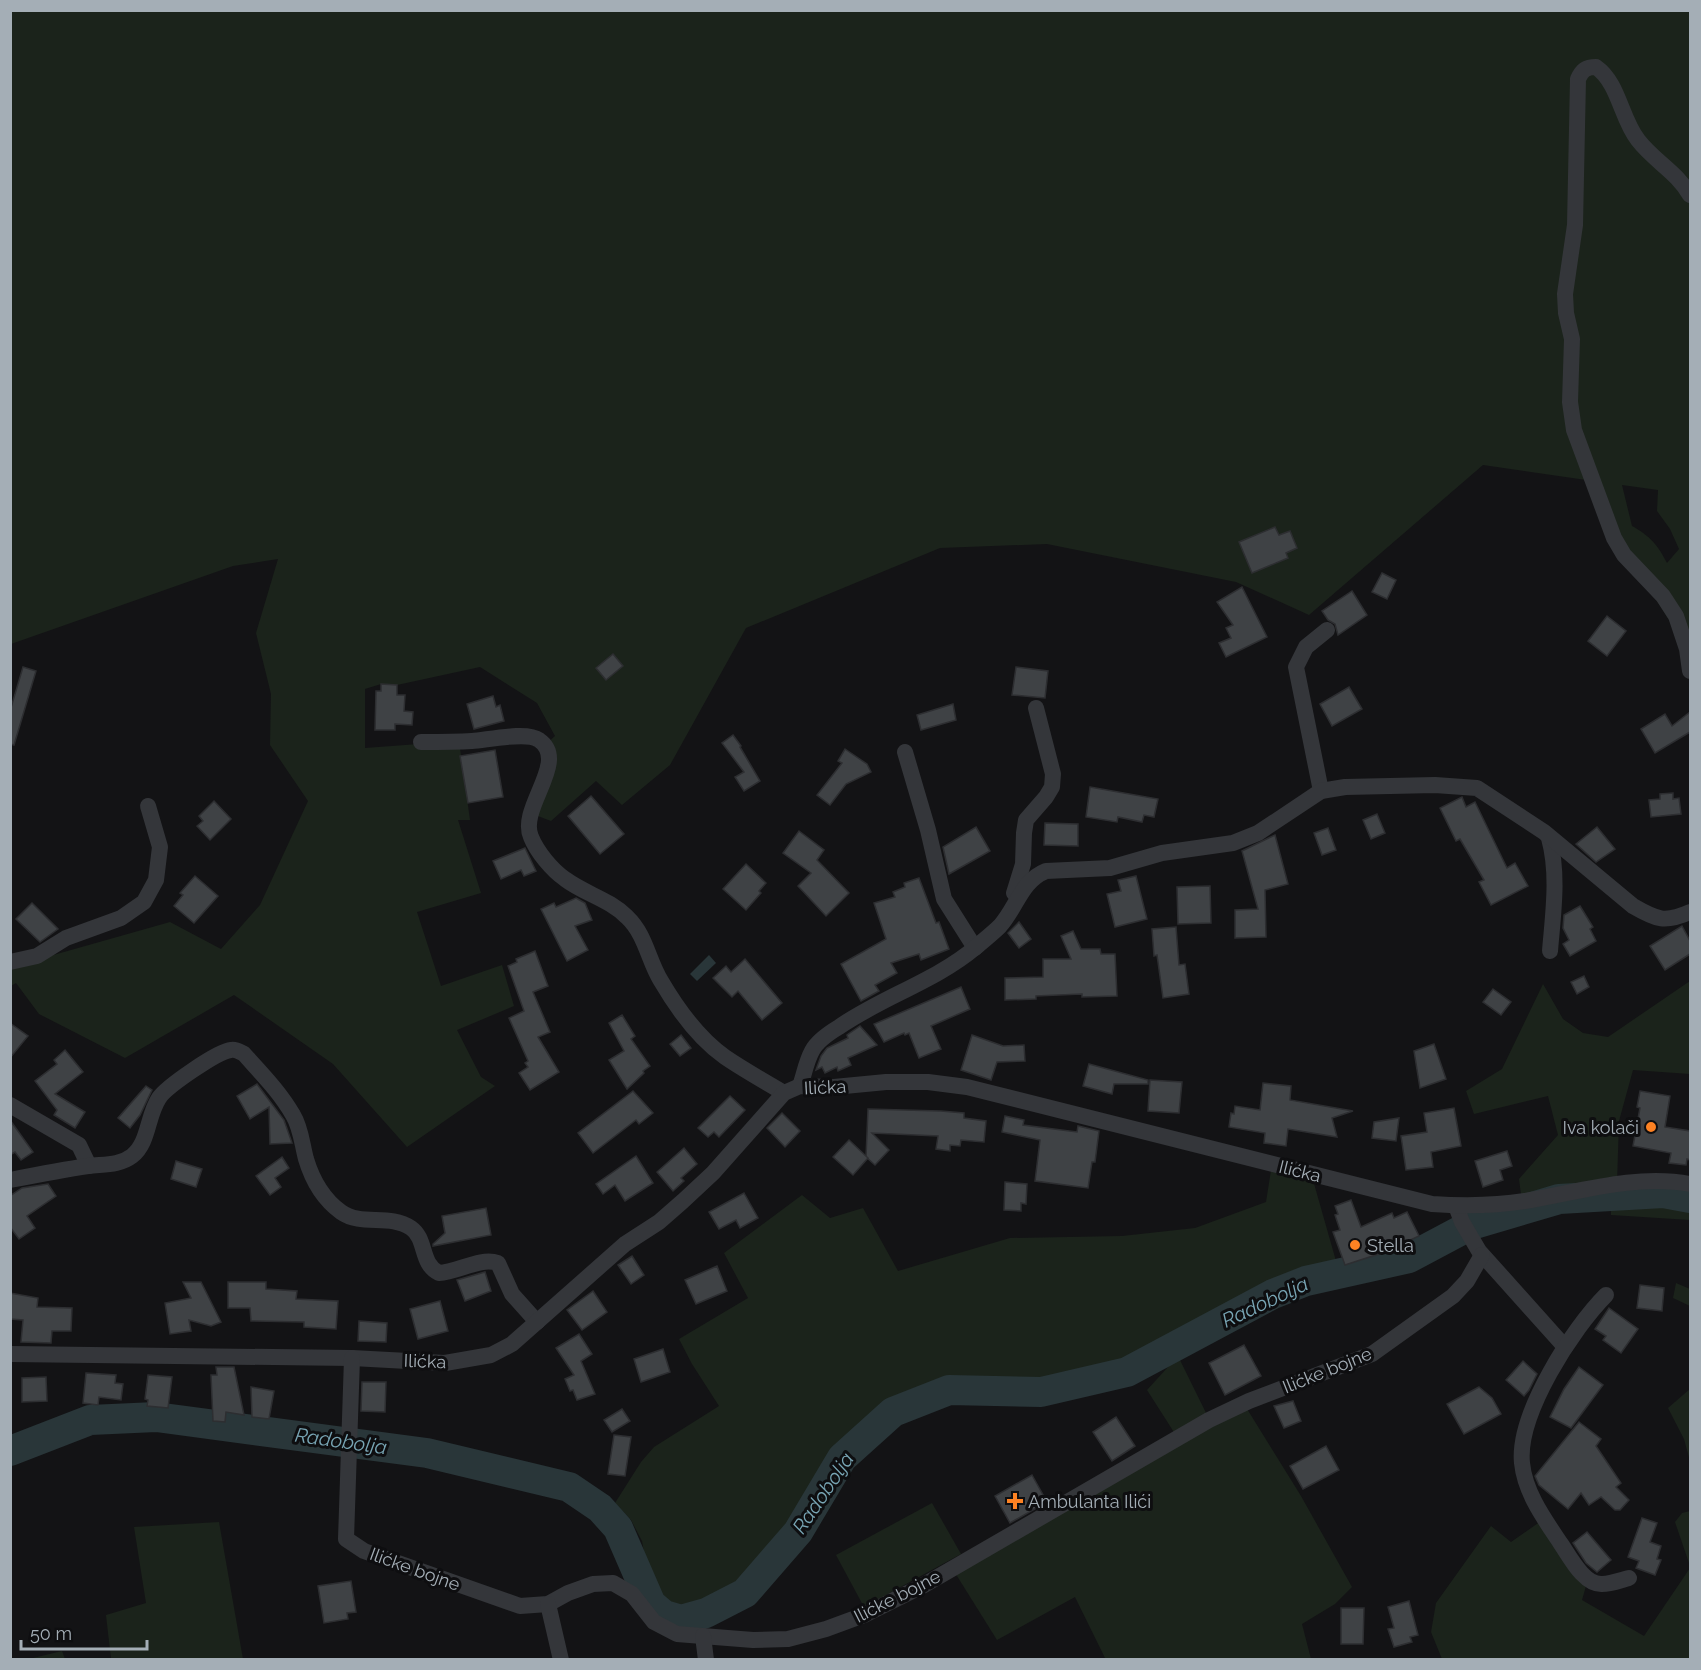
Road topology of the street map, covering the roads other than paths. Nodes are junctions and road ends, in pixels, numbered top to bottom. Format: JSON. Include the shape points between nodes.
{"nodes":[{"id":1,"x":1690,"y":195,"type":"edge"},
{"id":2,"x":1327,"y":630,"type":"dead end"},
{"id":3,"x":1690,"y":671,"type":"edge"},
{"id":4,"x":1036,"y":708,"type":"dead end"},
{"id":5,"x":422,"y":742,"type":"dead end"},
{"id":6,"x":905,"y":752,"type":"dead end"},
{"id":7,"x":1321,"y":791,"type":"junction"},
{"id":8,"x":148,"y":806,"type":"dead end"},
{"id":9,"x":1549,"y":838,"type":"junction"},
{"id":10,"x":1690,"y":912,"type":"edge"},
{"id":11,"x":1000,"y":926,"type":"junction"},
{"id":12,"x":975,"y":948,"type":"junction"},
{"id":13,"x":1550,"y":951,"type":"dead end"},
{"id":14,"x":10,"y":962,"type":"edge"},
{"id":15,"x":800,"y":1086,"type":"junction"},
{"id":16,"x":784,"y":1093,"type":"junction"},
{"id":17,"x":10,"y":1105,"type":"edge"},
{"id":18,"x":90,"y":1166,"type":"junction"},
{"id":19,"x":10,"y":1180,"type":"edge"},
{"id":20,"x":1690,"y":1184,"type":"edge"},
{"id":21,"x":1456,"y":1206,"type":"junction"},
{"id":22,"x":1480,"y":1253,"type":"junction"},
{"id":23,"x":1606,"y":1294,"type":"dead end"},
{"id":24,"x":537,"y":1322,"type":"junction"},
{"id":25,"x":1565,"y":1347,"type":"junction"},
{"id":26,"x":10,"y":1354,"type":"edge"},
{"id":27,"x":352,"y":1358,"type":"junction"},
{"id":28,"x":1629,"y":1578,"type":"dead end"},
{"id":29,"x":548,"y":1604,"type":"junction"},
{"id":30,"x":703,"y":1636,"type":"junction"},
{"id":31,"x":561,"y":1659,"type":"edge"},
{"id":32,"x":706,"y":1659,"type":"edge"}],
"edges":[{"from":1,"to":3,"type":"street","via":[[1685,185],[1637,139],[1607,76],[1596,67],[1582,70],[1578,79],[1575,225],[1565,294],[1572,339],[1573,421],[1614,538],[1676,616]]},
{"from":2,"to":7,"type":"street","via":[[1306,647],[1296,667]]},
{"from":4,"to":11,"type":"street","via":[[1053,774],[1052,787],[1026,820],[1023,864]]},
{"from":5,"to":16,"type":"street","via":[[520,736],[537,738],[545,745],[549,758],[546,776],[528,826],[544,858],[565,879],[629,918],[644,939],[659,979],[681,1015],[708,1043]]},
{"from":6,"to":12,"type":"street","via":[[944,899]]},
{"from":7,"to":9,"type":"street","via":[[1435,785],[1478,788]]},
{"from":7,"to":11,"type":"street","via":[[1257,833],[1233,843],[1162,853],[1110,868],[1046,871],[1036,875]]},
{"from":8,"to":14,"type":"street","via":[[160,847],[156,880],[144,902],[121,918],[66,938],[37,956]]},
{"from":9,"to":10,"type":"street","via":[[1649,916],[1665,920]]},
{"from":9,"to":13,"type":"street","via":[[1554,883]]},
{"from":11,"to":12,"type":"street"},
{"from":12,"to":15,"type":"street","via":[[827,1035],[812,1050]]},
{"from":15,"to":16,"type":"street","name":"Ilićka"},
{"from":15,"to":21,"type":"street","name":"Ilićka","via":[[928,1082],[967,1087],[1432,1204]]},
{"from":16,"to":24,"type":"street","name":"Ilićka","via":[[683,1201],[625,1244]]},
{"from":17,"to":18,"type":"street","via":[[79,1145]]},
{"from":18,"to":19,"type":"street"},
{"from":18,"to":24,"type":"street","via":[[117,1164],[132,1156],[140,1147],[160,1096],[219,1054],[237,1050],[293,1115],[314,1180],[339,1211],[360,1219],[395,1220],[409,1226],[422,1242],[428,1263],[439,1273],[498,1263],[512,1294]]},
{"from":20,"to":21,"type":"street","name":"Ilićka","via":[[1627,1182],[1522,1202]]},
{"from":21,"to":22,"type":"street"},
{"from":22,"to":25,"type":"street"},
{"from":22,"to":30,"type":"street","name":"Ilićke bojne","via":[[1467,1281],[1454,1296],[1372,1354],[1209,1420],[924,1585],[864,1615],[788,1639]]},
{"from":23,"to":25,"type":"street"},
{"from":24,"to":27,"type":"street","name":"Ilićka","via":[[512,1344],[491,1356],[472,1360],[445,1363]]},
{"from":25,"to":28,"type":"street","via":[[1531,1412],[1524,1438],[1522,1462],[1528,1485],[1539,1511],[1588,1579],[1602,1584]]},
{"from":26,"to":27,"type":"street","name":"Ilićka"},
{"from":27,"to":29,"type":"street","name":"Ilićke bojne","via":[[346,1539],[364,1551],[519,1606]]},
{"from":29,"to":30,"type":"street","name":"Ilićke bojne","via":[[593,1584],[613,1583],[632,1594],[654,1623],[677,1634]]},
{"from":29,"to":31,"type":"street"},
{"from":30,"to":32,"type":"street"}]}
